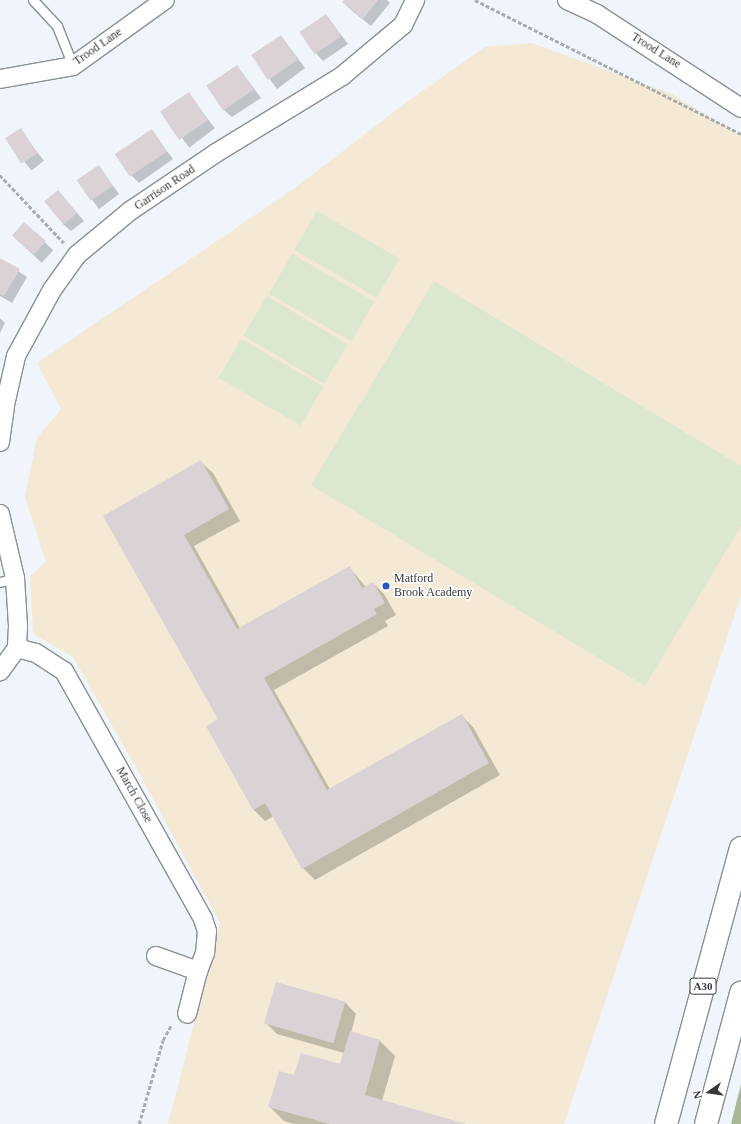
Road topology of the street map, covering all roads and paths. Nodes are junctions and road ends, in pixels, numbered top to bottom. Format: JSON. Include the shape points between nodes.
{"nodes":[{"id":1,"x":33,"y":0,"type":"edge"},
{"id":2,"x":165,"y":0,"type":"edge"},
{"id":3,"x":415,"y":0,"type":"edge"},
{"id":4,"x":475,"y":0,"type":"edge"},
{"id":5,"x":567,"y":0,"type":"edge"},
{"id":6,"x":73,"y":66,"type":"junction"},
{"id":7,"x":0,"y":79,"type":"edge"},
{"id":8,"x":741,"y":108,"type":"edge"},
{"id":9,"x":741,"y":134,"type":"edge"},
{"id":10,"x":0,"y":175,"type":"edge"},
{"id":11,"x":77,"y":255,"type":"junction"},
{"id":12,"x":8,"y":356,"type":"edge"},
{"id":13,"x":0,"y":442,"type":"edge"},
{"id":14,"x":0,"y":514,"type":"edge"},
{"id":15,"x":7,"y":580,"type":"edge"},
{"id":16,"x":17,"y":648,"type":"junction"},
{"id":17,"x":0,"y":671,"type":"edge"},
{"id":18,"x":741,"y":848,"type":"edge"},
{"id":19,"x":156,"y":956,"type":"dead end"},
{"id":20,"x":198,"y":971,"type":"junction"},
{"id":21,"x":741,"y":993,"type":"edge"},
{"id":22,"x":187,"y":1014,"type":"joint"},
{"id":23,"x":139,"y":1124,"type":"edge"},
{"id":24,"x":666,"y":1124,"type":"edge"},
{"id":25,"x":706,"y":1124,"type":"edge"}],
"edges":[{"from":1,"to":6,"type":"lane","via":[[57,26]]},
{"from":2,"to":6,"type":"street","name":"Trood Lane"},
{"from":3,"to":11,"type":"street","name":"Garrison Road","via":[[403,24],[342,76],[216,153],[130,211]]},
{"from":4,"to":9,"type":"path"},
{"from":5,"to":8,"type":"street","name":"Trood Lane","via":[[597,14]]},
{"from":6,"to":7,"type":"street","name":"Trood Lane"},
{"from":10,"to":11,"type":"path"},
{"from":11,"to":12,"type":"street","name":"Garrison Road"},
{"from":12,"to":13,"type":"street","name":"Garrison Road"},
{"from":14,"to":15,"type":"street"},
{"from":15,"to":16,"type":"street","via":[[18,626]]},
{"from":16,"to":17,"type":"street"},
{"from":16,"to":20,"type":"street","name":"March Close","via":[[50,660],[64,671],[79,694],[203,919],[207,931],[205,953]]},
{"from":18,"to":24,"type":"highway","number":"A30"},
{"from":19,"to":20,"type":"street"},
{"from":20,"to":22,"type":"street","name":"March Close"},
{"from":21,"to":25,"type":"highway"},
{"from":22,"to":23,"type":"path","via":[[185,1020],[170,1025],[163,1040]]}]}
